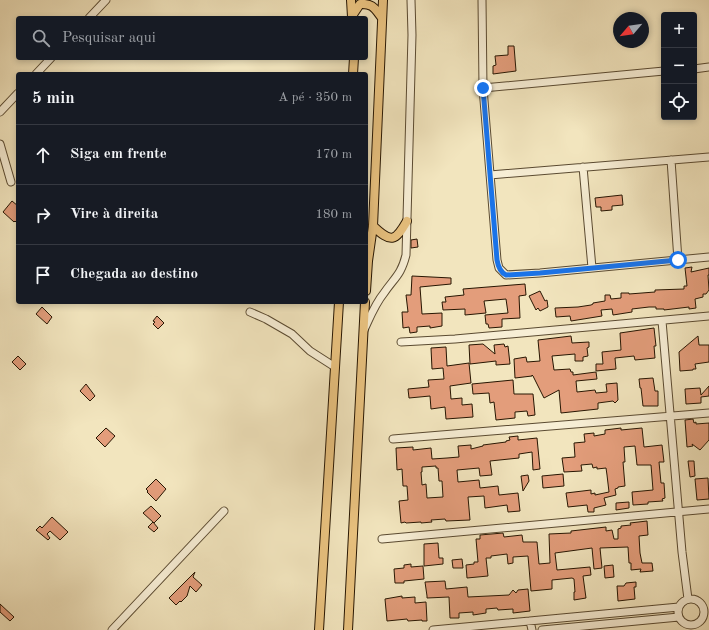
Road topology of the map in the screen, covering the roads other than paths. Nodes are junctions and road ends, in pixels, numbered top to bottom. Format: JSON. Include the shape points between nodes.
{"nodes":[{"id":1,"x":106,"y":0,"type":"edge"},
{"id":2,"x":352,"y":0,"type":"edge"},
{"id":3,"x":383,"y":0,"type":"edge"},
{"id":4,"x":411,"y":0,"type":"edge"},
{"id":5,"x":482,"y":0,"type":"edge"},
{"id":6,"x":91,"y":16,"type":"edge"},
{"id":7,"x":352,"y":16,"type":"edge"},
{"id":8,"x":353,"y":16,"type":"edge"},
{"id":9,"x":382,"y":18,"type":"junction"},
{"id":10,"x":49,"y":60,"type":"edge"},
{"id":11,"x":354,"y":60,"type":"edge"},
{"id":12,"x":709,"y":67,"type":"edge"},
{"id":13,"x":697,"y":69,"type":"edge"},
{"id":14,"x":661,"y":71,"type":"edge"},
{"id":15,"x":38,"y":72,"type":"edge"},
{"id":16,"x":353,"y":72,"type":"edge"},
{"id":17,"x":483,"y":88,"type":"junction"},
{"id":18,"x":16,"y":95,"type":"edge"},
{"id":19,"x":0,"y":112,"type":"edge"},
{"id":20,"x":0,"y":144,"type":"edge"},
{"id":21,"x":709,"y":157,"type":"edge"},
{"id":22,"x":670,"y":160,"type":"junction"},
{"id":23,"x":584,"y":167,"type":"junction"},
{"id":24,"x":490,"y":175,"type":"junction"},
{"id":25,"x":11,"y":182,"type":"dead end"},
{"id":26,"x":407,"y":221,"type":"junction"},
{"id":27,"x":373,"y":226,"type":"junction"},
{"id":28,"x":368,"y":254,"type":"edge"},
{"id":29,"x":709,"y":258,"type":"edge"},
{"id":30,"x":678,"y":260,"type":"junction"},
{"id":31,"x":592,"y":268,"type":"junction"},
{"id":32,"x":339,"y":304,"type":"edge"},
{"id":33,"x":365,"y":304,"type":"edge"},
{"id":34,"x":250,"y":312,"type":"dead end"},
{"id":35,"x":709,"y":316,"type":"edge"},
{"id":36,"x":662,"y":321,"type":"junction"},
{"id":37,"x":364,"y":331,"type":"junction"},
{"id":38,"x":401,"y":342,"type":"dead end"},
{"id":39,"x":335,"y":367,"type":"junction"},
{"id":40,"x":709,"y":413,"type":"edge"},
{"id":41,"x":671,"y":416,"type":"junction"},
{"id":42,"x":393,"y":439,"type":"dead end"},
{"id":43,"x":709,"y":509,"type":"edge"},
{"id":44,"x":224,"y":511,"type":"dead end"},
{"id":45,"x":679,"y":512,"type":"junction"},
{"id":46,"x":382,"y":539,"type":"dead end"},
{"id":47,"x":688,"y":599,"type":"junction"},
{"id":48,"x":706,"y":605,"type":"edge"},
{"id":49,"x":679,"y":607,"type":"junction"},
{"id":50,"x":679,"y":617,"type":"junction"},
{"id":51,"x":706,"y":617,"type":"edge"},
{"id":52,"x":530,"y":621,"type":"junction"},
{"id":53,"x":690,"y":627,"type":"edge"},
{"id":54,"x":112,"y":630,"type":"edge"},
{"id":55,"x":319,"y":630,"type":"edge"},
{"id":56,"x":348,"y":630,"type":"edge"},
{"id":57,"x":433,"y":630,"type":"edge"},
{"id":58,"x":532,"y":630,"type":"edge"},
{"id":59,"x":542,"y":630,"type":"edge"}],
"edges":[{"from":1,"to":6,"type":"street"},
{"from":2,"to":7,"type":"main road"},
{"from":3,"to":9,"type":"main road"},
{"from":4,"to":26,"type":"street"},
{"from":5,"to":17,"type":"street"},
{"from":8,"to":9,"type":"main road","via":[[360,4],[368,3]]},
{"from":9,"to":27,"type":"main road"},
{"from":10,"to":15,"type":"street"},
{"from":11,"to":16,"type":"main road"},
{"from":12,"to":13,"type":"street"},
{"from":14,"to":17,"type":"street"},
{"from":17,"to":24,"type":"street"},
{"from":18,"to":19,"type":"street"},
{"from":20,"to":25,"type":"street"},
{"from":21,"to":22,"type":"street"},
{"from":22,"to":23,"type":"street"},
{"from":22,"to":30,"type":"street"},
{"from":23,"to":24,"type":"street"},
{"from":23,"to":31,"type":"street"},
{"from":24,"to":31,"type":"street","via":[[497,260],[504,274]]},
{"from":26,"to":27,"type":"main road","via":[[398,236],[392,238],[386,238]]},
{"from":26,"to":37,"type":"street","via":[[403,267],[380,298]]},
{"from":27,"to":28,"type":"main road"},
{"from":29,"to":30,"type":"street"},
{"from":30,"to":31,"type":"street"},
{"from":32,"to":39,"type":"main road"},
{"from":33,"to":37,"type":"main road"},
{"from":34,"to":39,"type":"street","via":[[292,334],[310,351]]},
{"from":35,"to":36,"type":"street"},
{"from":36,"to":38,"type":"street"},
{"from":36,"to":41,"type":"street"},
{"from":37,"to":56,"type":"main road"},
{"from":39,"to":55,"type":"main road"},
{"from":40,"to":41,"type":"street"},
{"from":41,"to":42,"type":"street"},
{"from":41,"to":45,"type":"street"},
{"from":43,"to":45,"type":"street"},
{"from":44,"to":54,"type":"street"},
{"from":45,"to":46,"type":"street"},
{"from":45,"to":47,"type":"street"},
{"from":47,"to":48,"type":"street","via":[[696,599]]},
{"from":47,"to":49,"type":"street"},
{"from":48,"to":51,"type":"street"},
{"from":49,"to":50,"type":"street"},
{"from":49,"to":52,"type":"street"},
{"from":50,"to":53,"type":"street"},
{"from":50,"to":59,"type":"street"},
{"from":51,"to":53,"type":"street"},
{"from":52,"to":57,"type":"street"},
{"from":52,"to":58,"type":"street"}]}
